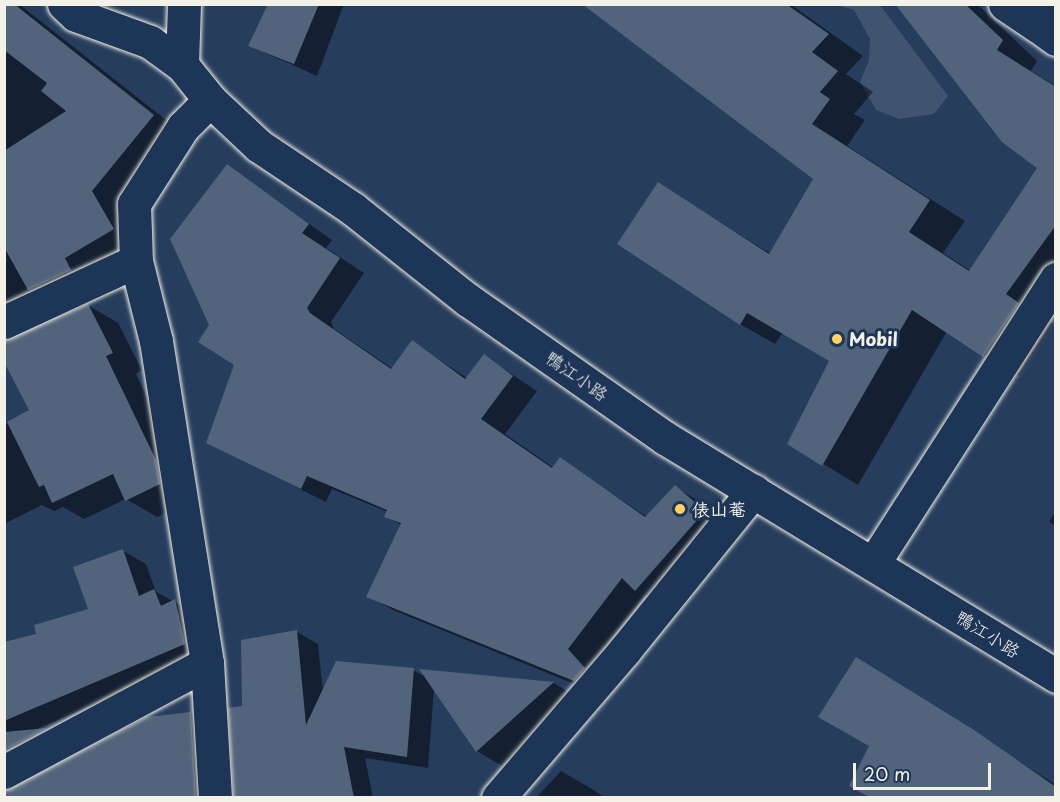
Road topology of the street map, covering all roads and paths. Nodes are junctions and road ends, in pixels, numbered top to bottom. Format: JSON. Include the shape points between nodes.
{"nodes":[{"id":1,"x":64,"y":4,"type":"edge"},
{"id":2,"x":184,"y":4,"type":"edge"},
{"id":3,"x":1005,"y":4,"type":"edge"},
{"id":4,"x":1046,"y":23,"type":"edge"},
{"id":5,"x":182,"y":65,"type":"junction"},
{"id":6,"x":210,"y":100,"type":"junction"},
{"id":7,"x":136,"y":261,"type":"junction"},
{"id":8,"x":1056,"y":279,"type":"edge"},
{"id":9,"x":4,"y":322,"type":"edge"},
{"id":10,"x":753,"y":491,"type":"junction"},
{"id":11,"x":873,"y":564,"type":"junction"},
{"id":12,"x":207,"y":663,"type":"junction"},
{"id":13,"x":1056,"y":676,"type":"edge"},
{"id":14,"x":4,"y":772,"type":"edge"},
{"id":15,"x":215,"y":798,"type":"edge"},
{"id":16,"x":498,"y":798,"type":"edge"}],
"edges":[{"from":1,"to":5,"type":"street","name":"鴨江小路","via":[[76,15],[150,42]]},
{"from":2,"to":5,"type":"street"},
{"from":3,"to":4,"type":"street"},
{"from":5,"to":6,"type":"street","name":"鴨江小路"},
{"from":6,"to":7,"type":"street","via":[[183,127],[134,204]]},
{"from":6,"to":10,"type":"street","name":"鴨江小路","via":[[259,146],[353,209],[468,300],[665,438]]},
{"from":7,"to":9,"type":"street"},
{"from":7,"to":12,"type":"street","via":[[156,340]]},
{"from":8,"to":11,"type":"street"},
{"from":10,"to":11,"type":"street","name":"鴨江小路"},
{"from":10,"to":16,"type":"street"},
{"from":11,"to":13,"type":"street","name":"鴨江小路"},
{"from":12,"to":14,"type":"street"},
{"from":12,"to":15,"type":"street"}]}
